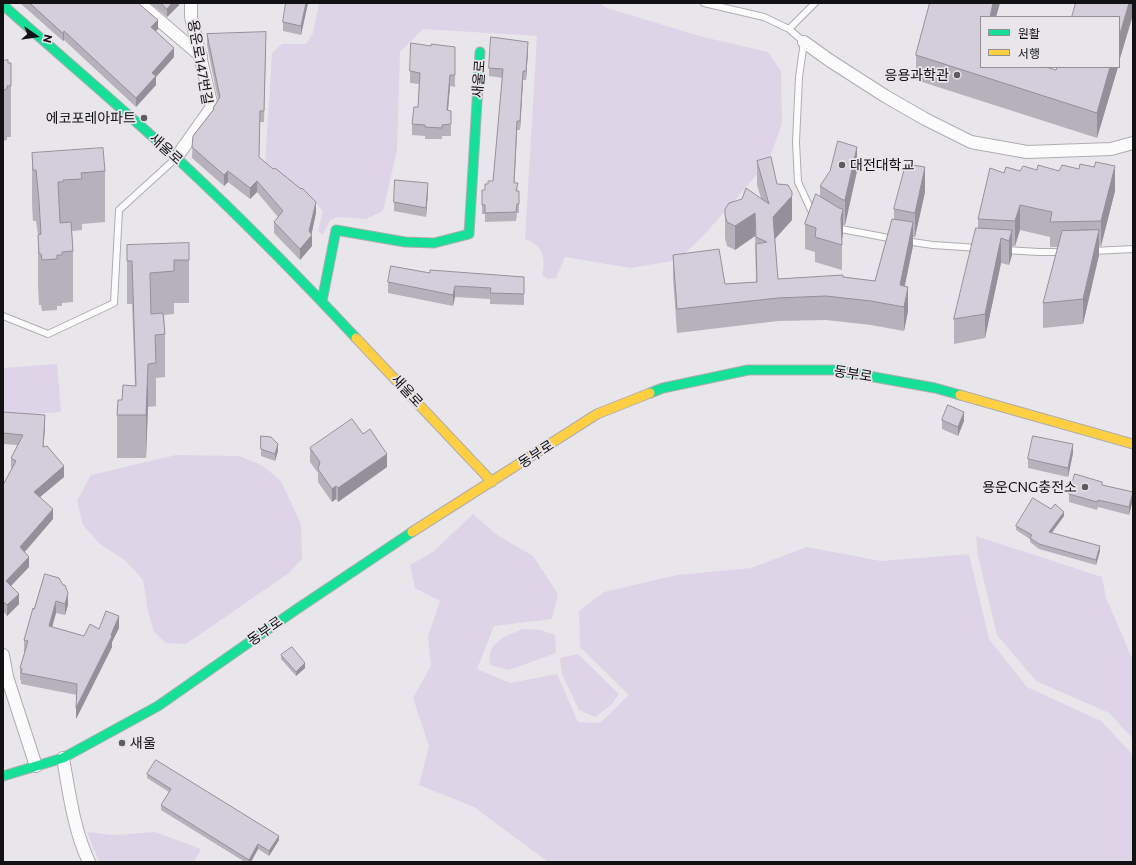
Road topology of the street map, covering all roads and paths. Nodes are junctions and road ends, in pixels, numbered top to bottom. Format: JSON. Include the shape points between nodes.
{"nodes":[{"id":1,"x":139,"y":3,"type":"edge"},
{"id":2,"x":191,"y":3,"type":"edge"},
{"id":3,"x":704,"y":3,"type":"edge"},
{"id":4,"x":815,"y":3,"type":"edge"},
{"id":5,"x":3,"y":5,"type":"edge"},
{"id":6,"x":789,"y":29,"type":"junction"},
{"id":7,"x":804,"y":42,"type":"junction"},
{"id":8,"x":480,"y":52,"type":"dead end"},
{"id":9,"x":201,"y":56,"type":"junction"},
{"id":10,"x":1133,"y":143,"type":"edge"},
{"id":11,"x":176,"y":158,"type":"junction"},
{"id":12,"x":823,"y":218,"type":"edge"},
{"id":13,"x":829,"y":222,"type":"edge"},
{"id":14,"x":986,"y":249,"type":"edge"},
{"id":15,"x":1133,"y":249,"type":"edge"},
{"id":16,"x":1001,"y":250,"type":"edge"},
{"id":17,"x":1070,"y":251,"type":"edge"},
{"id":18,"x":1086,"y":251,"type":"edge"},
{"id":19,"x":322,"y":301,"type":"junction"},
{"id":20,"x":3,"y":316,"type":"edge"},
{"id":21,"x":1133,"y":444,"type":"edge"},
{"id":22,"x":492,"y":482,"type":"junction"},
{"id":23,"x":3,"y":656,"type":"edge"},
{"id":24,"x":5,"y":679,"type":"edge"},
{"id":25,"x":64,"y":758,"type":"junction"},
{"id":26,"x":36,"y":766,"type":"junction"},
{"id":27,"x":3,"y":776,"type":"edge"},
{"id":28,"x":89,"y":862,"type":"edge"}],
"edges":[{"from":1,"to":9,"type":"street"},
{"from":2,"to":9,"type":"street","name":"용운로147번길"},
{"from":3,"to":6,"type":"lane","via":[[764,17]]},
{"from":4,"to":6,"type":"lane"},
{"from":5,"to":11,"type":"main road","name":"새울로"},
{"from":6,"to":7,"type":"lane"},
{"from":7,"to":10,"type":"street","via":[[892,100],[971,142],[1027,152],[1111,149]]},
{"from":7,"to":12,"type":"lane","via":[[796,142],[798,182],[810,210]]},
{"from":8,"to":19,"type":"main road","name":"새울로","via":[[469,234],[434,243],[405,242],[336,230]]},
{"from":9,"to":11,"type":"street","name":"용운로147번길","via":[[212,107]]},
{"from":11,"to":19,"type":"main road","name":"새울로"},
{"from":11,"to":20,"type":"lane","via":[[119,210],[114,303],[48,334]]},
{"from":13,"to":14,"type":"lane","via":[[841,229],[899,240]]},
{"from":15,"to":18,"type":"lane"},
{"from":16,"to":17,"type":"lane"},
{"from":19,"to":22,"type":"main road","name":"새울로"},
{"from":21,"to":22,"type":"main road","name":"동부로","via":[[936,388],[835,370],[748,370],[663,388],[597,414]]},
{"from":22,"to":25,"type":"main road","name":"동부로","via":[[300,607],[158,706]]},
{"from":23,"to":24,"type":"street"},
{"from":24,"to":26,"type":"street"},
{"from":25,"to":26,"type":"main road","name":"동부로"},
{"from":25,"to":28,"type":"street","via":[[70,798]]},
{"from":26,"to":27,"type":"main road","name":"동부로"}]}
